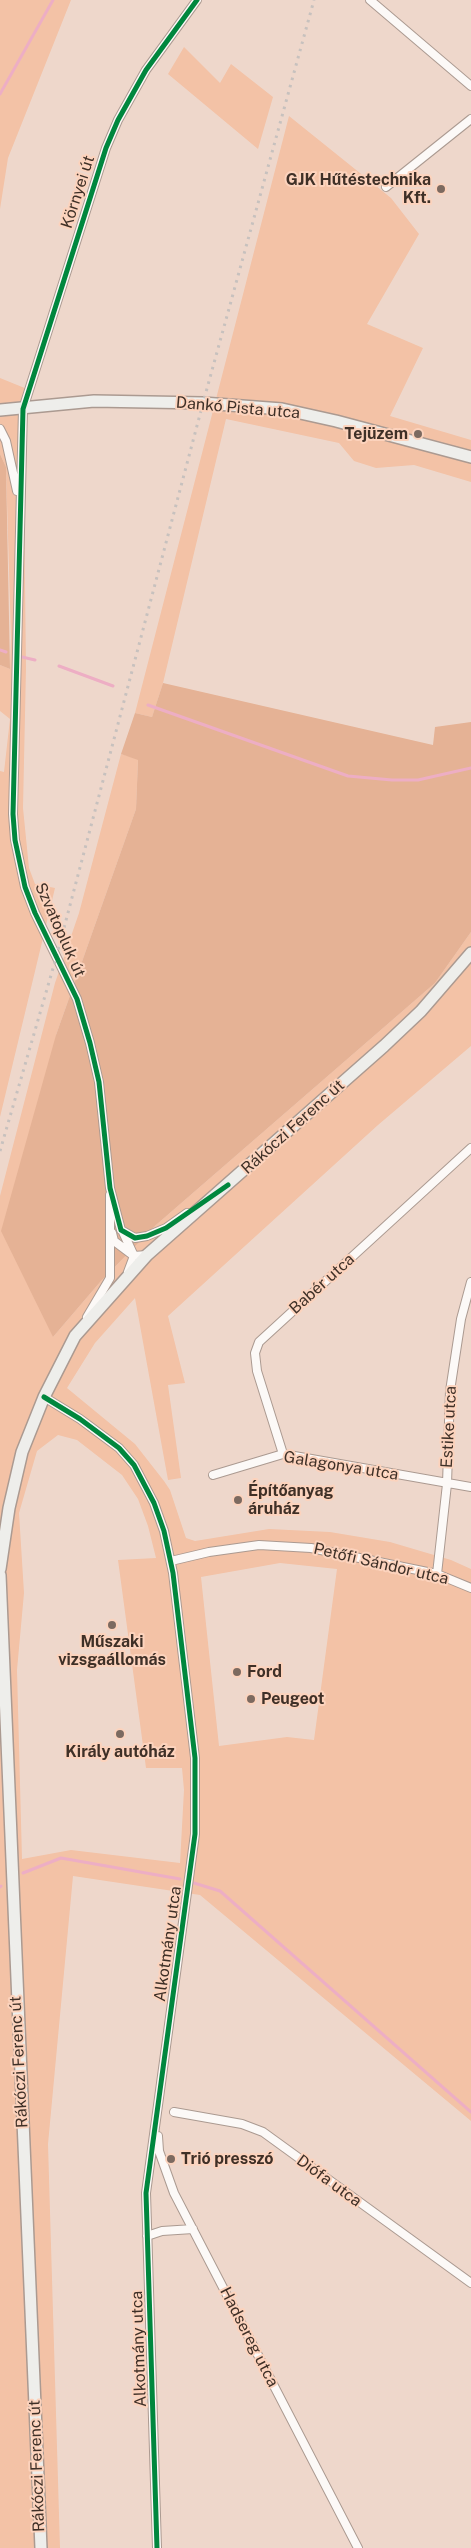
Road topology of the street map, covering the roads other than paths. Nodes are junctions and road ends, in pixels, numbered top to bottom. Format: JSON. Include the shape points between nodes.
{"nodes":[{"id":1,"x":197,"y":0,"type":"edge"},
{"id":2,"x":370,"y":0,"type":"edge"},
{"id":3,"x":471,"y":86,"type":"edge"},
{"id":4,"x":471,"y":119,"type":"edge"},
{"id":5,"x":386,"y":187,"type":"dead end"},
{"id":6,"x":0,"y":410,"type":"edge"},
{"id":7,"x":23,"y":410,"type":"junction"},
{"id":8,"x":0,"y":429,"type":"edge"},
{"id":9,"x":471,"y":457,"type":"edge"},
{"id":10,"x":20,"y":503,"type":"junction"},
{"id":11,"x":471,"y":953,"type":"edge"},
{"id":12,"x":471,"y":1148,"type":"edge"},
{"id":13,"x":228,"y":1185,"type":"junction"},
{"id":14,"x":110,"y":1188,"type":"junction"},
{"id":15,"x":109,"y":1222,"type":"junction"},
{"id":16,"x":121,"y":1230,"type":"junction"},
{"id":17,"x":147,"y":1255,"type":"junction"},
{"id":18,"x":134,"y":1256,"type":"junction"},
{"id":19,"x":125,"y":1278,"type":"junction"},
{"id":20,"x":471,"y":1282,"type":"edge"},
{"id":21,"x":75,"y":1336,"type":"junction"},
{"id":22,"x":44,"y":1397,"type":"junction"},
{"id":23,"x":283,"y":1454,"type":"junction"},
{"id":24,"x":213,"y":1475,"type":"dead end"},
{"id":25,"x":447,"y":1484,"type":"junction"},
{"id":26,"x":471,"y":1487,"type":"edge"},
{"id":27,"x":171,"y":1561,"type":"junction"},
{"id":28,"x":0,"y":1569,"type":"edge"},
{"id":29,"x":437,"y":1574,"type":"junction"},
{"id":30,"x":0,"y":1575,"type":"edge"},
{"id":31,"x":471,"y":1588,"type":"edge"},
{"id":32,"x":174,"y":2112,"type":"dead end"},
{"id":33,"x":158,"y":2121,"type":"junction"},
{"id":34,"x":192,"y":2229,"type":"junction"},
{"id":35,"x":147,"y":2236,"type":"junction"},
{"id":36,"x":471,"y":2283,"type":"edge"},
{"id":37,"x":41,"y":2548,"type":"edge"},
{"id":38,"x":157,"y":2548,"type":"edge"},
{"id":39,"x":358,"y":2548,"type":"edge"}],
"edges":[{"from":1,"to":7,"type":"street","name":"Környei út","via":[[146,70],[108,141]]},
{"from":2,"to":3,"type":"street"},
{"from":4,"to":5,"type":"street"},
{"from":6,"to":7,"type":"main road","name":"Dankó Pista utca"},
{"from":7,"to":9,"type":"main road","name":"Dankó Pista utca","via":[[94,401],[203,403],[282,409]]},
{"from":7,"to":10,"type":"street","name":"Szvatopluk út"},
{"from":8,"to":10,"type":"street","name":"Szvatopluk út","via":[[6,441]]},
{"from":10,"to":14,"type":"street","name":"Szvatopluk út","via":[[15,840],[25,887],[35,913],[78,999],[99,1082]]},
{"from":11,"to":13,"type":"main road","name":"Rákóczi Ferenc út","via":[[421,1011]]},
{"from":12,"to":23,"type":"street","name":"Babér utca","via":[[259,1342],[255,1352],[257,1371]]},
{"from":13,"to":16,"type":"street","via":[[166,1228],[147,1236],[135,1238]]},
{"from":13,"to":17,"type":"main road","name":"Rákóczi Ferenc út"},
{"from":14,"to":15,"type":"street","name":"Szvatopluk út"},
{"from":14,"to":16,"type":"street","name":"Szvatopluk út"},
{"from":15,"to":18,"type":"street","via":[[114,1241]]},
{"from":15,"to":21,"type":"street","name":"Szvatopluk út","via":[[110,1278]]},
{"from":16,"to":18,"type":"street","name":"Szvatopluk út"},
{"from":17,"to":18,"type":"street"},
{"from":17,"to":19,"type":"main road","name":"Rákóczi Ferenc út"},
{"from":18,"to":19,"type":"street"},
{"from":19,"to":21,"type":"main road","name":"Rákóczi Ferenc út"},
{"from":20,"to":25,"type":"street","name":"Estike utca","via":[[461,1318],[450,1391]]},
{"from":21,"to":22,"type":"main road","name":"Rákóczi Ferenc út"},
{"from":22,"to":27,"type":"street","name":"Alkotmány utca","via":[[102,1435],[134,1465],[154,1503]]},
{"from":22,"to":28,"type":"main road","name":"Rákóczi Ferenc út","via":[[19,1466]]},
{"from":23,"to":24,"type":"street","name":"Galagonya utca"},
{"from":23,"to":25,"type":"street","name":"Galagonya utca"},
{"from":25,"to":26,"type":"street","name":"Galagonya utca"},
{"from":25,"to":29,"type":"street","name":"Estike utca"},
{"from":27,"to":29,"type":"street","name":"Petőfi Sándor utca","via":[[258,1545],[304,1547]]},
{"from":27,"to":33,"type":"street","name":"Alkotmány utca","via":[[195,1758],[197,1804],[196,1834]]},
{"from":29,"to":31,"type":"street","name":"Petőfi Sándor utca"},
{"from":30,"to":37,"type":"main road","name":"Rákóczi Ferenc út"},
{"from":32,"to":36,"type":"street","name":"Diófa utca","via":[[242,2124],[263,2132]]},
{"from":33,"to":34,"type":"street","name":"Hadsereg utca","via":[[159,2151],[165,2171]]},
{"from":33,"to":35,"type":"street","name":"Alkotmány utca","via":[[147,2183]]},
{"from":34,"to":35,"type":"street","via":[[162,2231]]},
{"from":34,"to":39,"type":"street","name":"Hadsereg utca"},
{"from":35,"to":38,"type":"street","name":"Alkotmány utca"}]}
